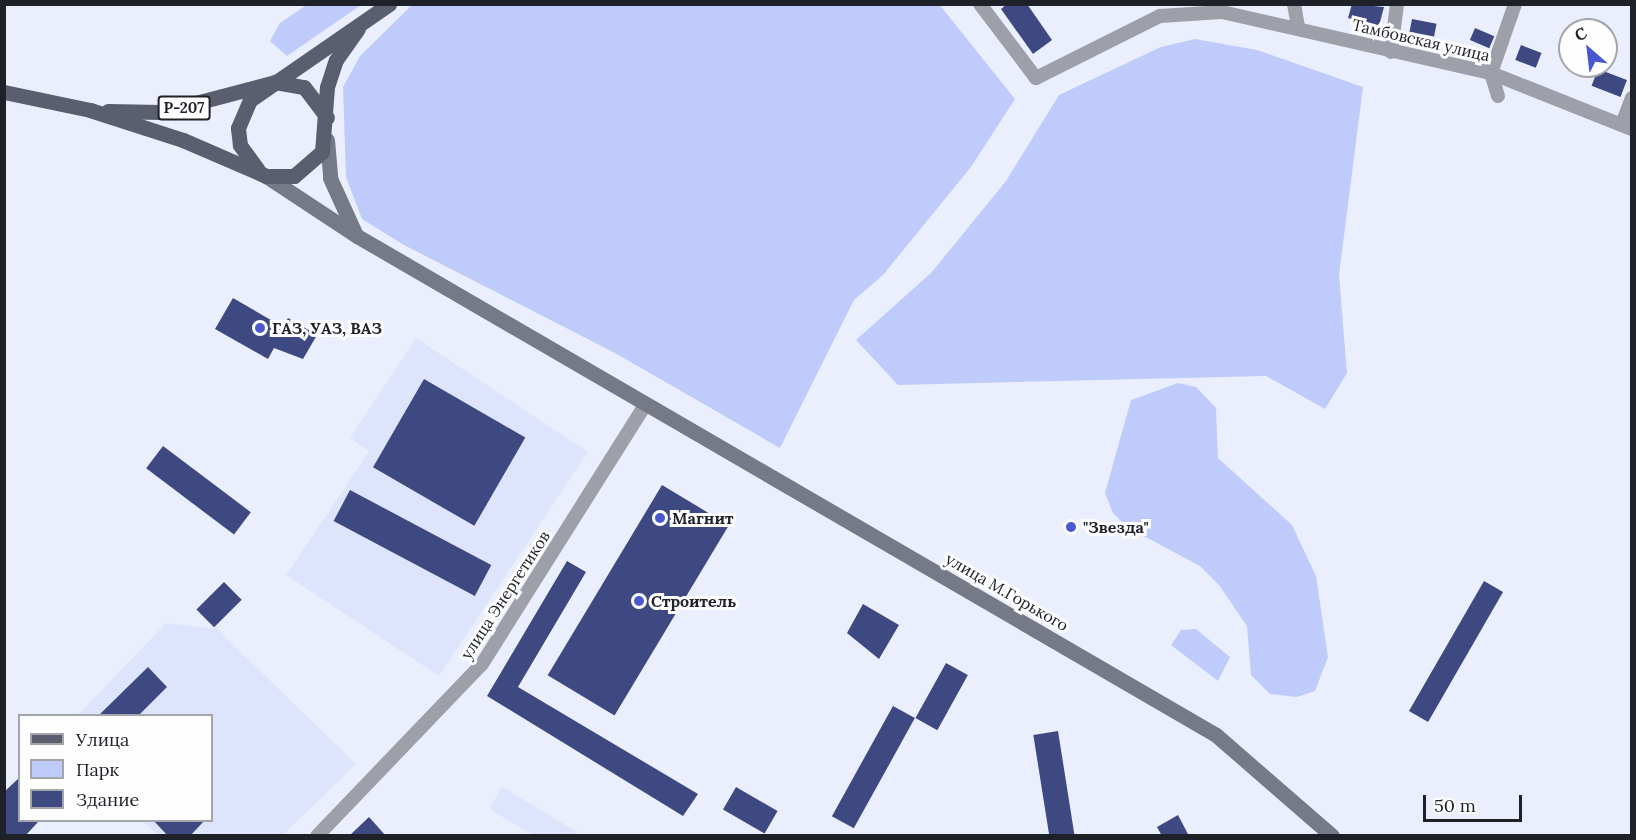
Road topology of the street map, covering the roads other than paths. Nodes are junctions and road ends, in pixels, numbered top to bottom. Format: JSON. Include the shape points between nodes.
{"nodes":[{"id":1,"x":389,"y":4,"type":"edge"},
{"id":2,"x":980,"y":4,"type":"edge"},
{"id":3,"x":1294,"y":4,"type":"edge"},
{"id":4,"x":1396,"y":4,"type":"edge"},
{"id":5,"x":1515,"y":4,"type":"edge"},
{"id":6,"x":1157,"y":10,"type":"edge"},
{"id":7,"x":1298,"y":27,"type":"junction"},
{"id":8,"x":358,"y":29,"type":"junction"},
{"id":9,"x":1391,"y":52,"type":"junction"},
{"id":10,"x":1491,"y":73,"type":"junction"},
{"id":11,"x":275,"y":82,"type":"junction"},
{"id":12,"x":4,"y":92,"type":"edge"},
{"id":13,"x":1498,"y":96,"type":"dead end"},
{"id":14,"x":1632,"y":98,"type":"edge"},
{"id":15,"x":90,"y":110,"type":"junction"},
{"id":16,"x":327,"y":118,"type":"junction"},
{"id":17,"x":1627,"y":127,"type":"edge"},
{"id":18,"x":327,"y":134,"type":"junction"},
{"id":19,"x":266,"y":176,"type":"junction"},
{"id":20,"x":357,"y":236,"type":"junction"},
{"id":21,"x":646,"y":404,"type":"junction"},
{"id":22,"x":317,"y":836,"type":"edge"},
{"id":23,"x":1332,"y":836,"type":"edge"}],
"edges":[{"from":1,"to":8,"type":"main road","number":"Р-207"},
{"from":2,"to":6,"type":"street","via":[[1036,78]]},
{"from":3,"to":7,"type":"street"},
{"from":4,"to":9,"type":"street"},
{"from":5,"to":10,"type":"street"},
{"from":6,"to":7,"type":"street","name":"Тамбовская улица","via":[[1222,12]]},
{"from":7,"to":9,"type":"street","name":"Тамбовская улица"},
{"from":8,"to":11,"type":"main road","number":"Р-207"},
{"from":8,"to":16,"type":"main road","number":"Р-207","via":[[336,60],[327,87]]},
{"from":9,"to":10,"type":"street","name":"Тамбовская улица"},
{"from":10,"to":13,"type":"street"},
{"from":10,"to":17,"type":"street","name":"Тамбовская улица"},
{"from":11,"to":15,"type":"main road","number":"Р-207","via":[[161,112]]},
{"from":11,"to":16,"type":"main road","via":[[304,87]]},
{"from":11,"to":19,"type":"main road","number":"Р-207","via":[[250,100],[238,128],[247,162]]},
{"from":12,"to":15,"type":"main road","number":"Р-207"},
{"from":14,"to":17,"type":"street"},
{"from":15,"to":19,"type":"main road","number":"Р-207","via":[[183,140]]},
{"from":16,"to":18,"type":"main road","number":"Р-207"},
{"from":18,"to":19,"type":"main road","number":"Р-207","via":[[322,152],[307,168],[294,176]]},
{"from":18,"to":20,"type":"main road","via":[[330,178]]},
{"from":19,"to":20,"type":"main road","name":"улица М.Горького"},
{"from":20,"to":21,"type":"main road","name":"улица М.Горького"},
{"from":21,"to":22,"type":"street","name":"улица Энергетиков","via":[[482,664]]},
{"from":21,"to":23,"type":"main road","name":"улица М.Горького","via":[[1216,735]]}]}
